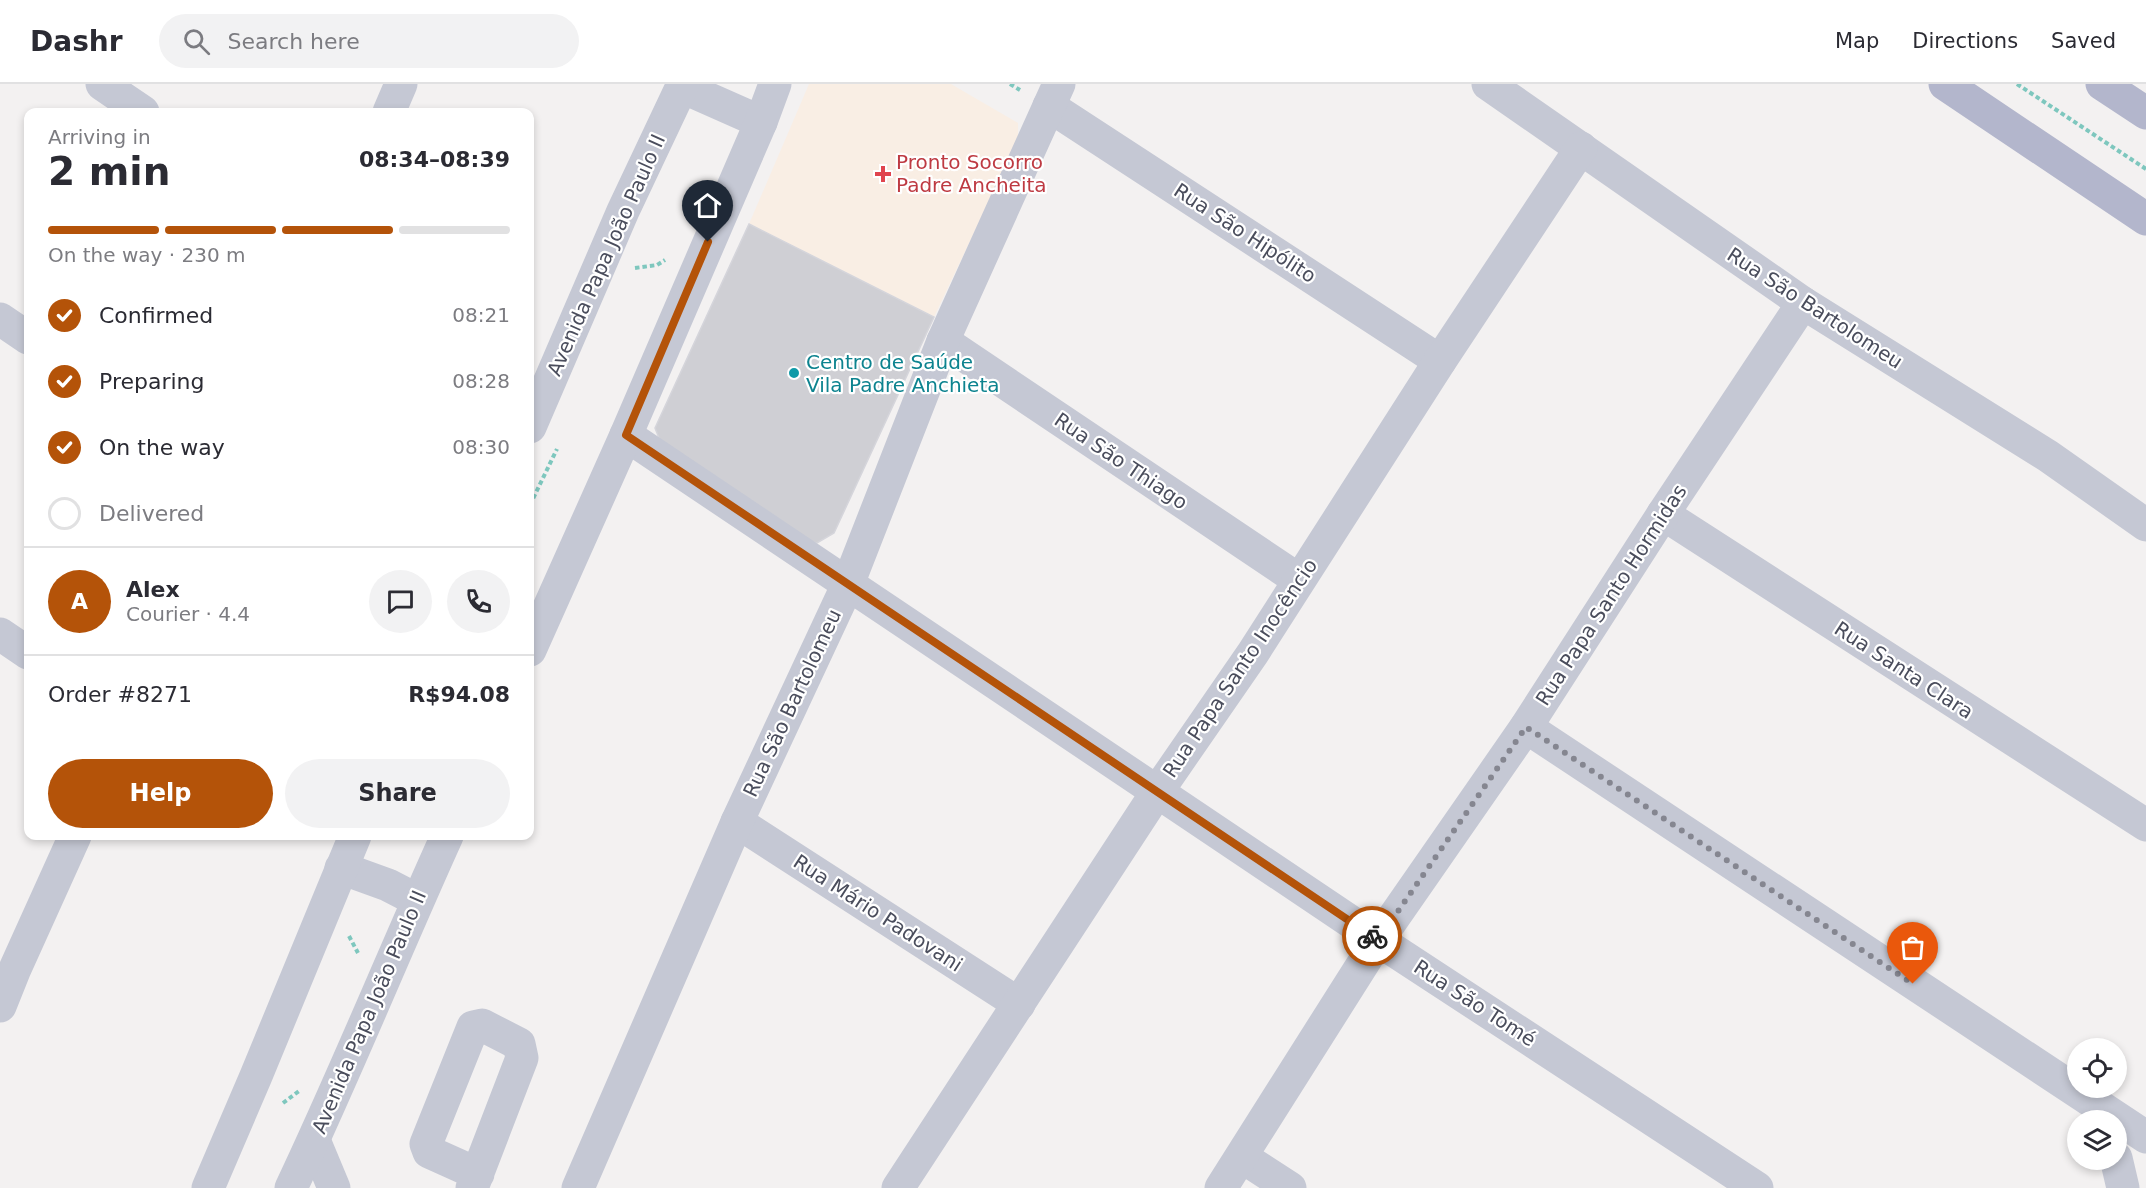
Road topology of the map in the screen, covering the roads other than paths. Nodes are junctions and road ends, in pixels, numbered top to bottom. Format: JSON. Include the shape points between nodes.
{"nodes":[{"id":1,"x":102,"y":84,"type":"edge"},
{"id":2,"x":401,"y":84,"type":"edge"},
{"id":3,"x":775,"y":84,"type":"edge"},
{"id":4,"x":1488,"y":84,"type":"edge"},
{"id":5,"x":1945,"y":84,"type":"edge"},
{"id":6,"x":2102,"y":84,"type":"edge"},
{"id":7,"x":683,"y":86,"type":"edge"},
{"id":8,"x":1054,"y":95,"type":"edge"},
{"id":9,"x":137,"y":108,"type":"edge"},
{"id":10,"x":391,"y":108,"type":"edge"},
{"id":11,"x":2146,"y":113,"type":"edge"},
{"id":12,"x":761,"y":122,"type":"junction"},
{"id":13,"x":1581,"y":148,"type":"junction"},
{"id":14,"x":2146,"y":219,"type":"edge"},
{"id":15,"x":1803,"y":303,"type":"junction"},
{"id":16,"x":0,"y":320,"type":"edge"},
{"id":17,"x":24,"y":335,"type":"edge"},
{"id":18,"x":943,"y":341,"type":"junction"},
{"id":19,"x":1440,"y":361,"type":"junction"},
{"id":20,"x":540,"y":373,"type":"edge"},
{"id":21,"x":534,"y":405,"type":"edge"},
{"id":22,"x":626,"y":435,"type":"junction"},
{"id":23,"x":1663,"y":514,"type":"junction"},
{"id":24,"x":2146,"y":525,"type":"edge"},
{"id":25,"x":1299,"y":580,"type":"junction"},
{"id":26,"x":848,"y":584,"type":"junction"},
{"id":27,"x":0,"y":634,"type":"edge"},
{"id":28,"x":534,"y":642,"type":"edge"},
{"id":29,"x":24,"y":650,"type":"edge"},
{"id":30,"x":1526,"y":727,"type":"junction"},
{"id":31,"x":1157,"y":792,"type":"junction"},
{"id":32,"x":737,"y":822,"type":"junction"},
{"id":33,"x":2146,"y":825,"type":"edge"},
{"id":34,"x":73,"y":840,"type":"edge"},
{"id":35,"x":353,"y":840,"type":"edge"},
{"id":36,"x":442,"y":840,"type":"edge"},
{"id":37,"x":341,"y":868,"type":"junction"},
{"id":38,"x":417,"y":900,"type":"junction"},
{"id":39,"x":1378,"y":940,"type":"junction"},
{"id":40,"x":7,"y":966,"type":"edge"},
{"id":41,"x":1019,"y":1004,"type":"junction"},
{"id":42,"x":0,"y":1006,"type":"edge"},
{"id":43,"x":2098,"y":1110,"type":"edge"},
{"id":44,"x":2127,"y":1127,"type":"edge"},
{"id":45,"x":2146,"y":1137,"type":"edge"},
{"id":46,"x":314,"y":1140,"type":"junction"},
{"id":47,"x":1242,"y":1157,"type":"junction"},
{"id":48,"x":2119,"y":1170,"type":"edge"},
{"id":49,"x":208,"y":1188,"type":"edge"},
{"id":50,"x":291,"y":1188,"type":"edge"},
{"id":51,"x":334,"y":1188,"type":"edge"},
{"id":52,"x":578,"y":1188,"type":"edge"},
{"id":53,"x":898,"y":1188,"type":"edge"},
{"id":54,"x":1221,"y":1188,"type":"edge"},
{"id":55,"x":1290,"y":1188,"type":"edge"},
{"id":56,"x":1756,"y":1188,"type":"edge"},
{"id":57,"x":2123,"y":1188,"type":"edge"}],
"edges":[{"from":1,"to":9,"type":"street"},
{"from":2,"to":10,"type":"street"},
{"from":3,"to":12,"type":"street"},
{"from":4,"to":13,"type":"street","name":"Rua São Bartolomeu"},
{"from":5,"to":14,"type":"main road"},
{"from":6,"to":11,"type":"main road"},
{"from":7,"to":12,"type":"street"},
{"from":7,"to":20,"type":"street","name":"Avenida Papa João Paulo II"},
{"from":8,"to":18,"type":"street","name":"Rua São Bartolomeu"},
{"from":8,"to":19,"type":"street","name":"Rua São Hipólito"},
{"from":12,"to":22,"type":"street"},
{"from":13,"to":15,"type":"street","name":"Rua São Bartolomeu"},
{"from":13,"to":19,"type":"street","name":"Rua Papa Santo Inocêncio"},
{"from":15,"to":23,"type":"street","name":"Rua Papa Santo Hormidas"},
{"from":15,"to":24,"type":"street","name":"Rua São Bartolomeu","via":[[2048,456]]},
{"from":16,"to":17,"type":"street"},
{"from":18,"to":25,"type":"street","name":"Rua São Thiago"},
{"from":18,"to":26,"type":"street","name":"Rua São Bartolomeu"},
{"from":19,"to":25,"type":"street","name":"Rua Papa Santo Inocêncio"},
{"from":20,"to":21,"type":"street","name":"Avenida Papa João Paulo II"},
{"from":22,"to":26,"type":"street","name":"Rua São Tomé"},
{"from":22,"to":28,"type":"street"},
{"from":23,"to":30,"type":"street","name":"Rua Papa Santo Hormidas"},
{"from":23,"to":33,"type":"street","name":"Rua Santa Clara"},
{"from":25,"to":31,"type":"street","name":"Rua Papa Santo Inocêncio"},
{"from":26,"to":31,"type":"street","name":"Rua São Tomé"},
{"from":26,"to":32,"type":"street","name":"Rua São Bartolomeu"},
{"from":27,"to":29,"type":"street"},
{"from":30,"to":39,"type":"street","name":"Rua Papa Santo Hormidas"},
{"from":30,"to":43,"type":"street"},
{"from":31,"to":39,"type":"street","name":"Rua São Tomé"},
{"from":31,"to":41,"type":"street","name":"Rua Papa Santo Inocêncio"},
{"from":32,"to":41,"type":"street","name":"Rua Mário Padovani"},
{"from":32,"to":52,"type":"street","name":"Rua São Bartolomeu"},
{"from":34,"to":40,"type":"street"},
{"from":35,"to":37,"type":"street"},
{"from":36,"to":38,"type":"street","name":"Avenida Papa João Paulo II"},
{"from":37,"to":38,"type":"street"},
{"from":37,"to":49,"type":"street"},
{"from":38,"to":46,"type":"street","name":"Avenida Papa João Paulo II"},
{"from":39,"to":47,"type":"street","name":"Rua Papa Santo Hormidas"},
{"from":39,"to":56,"type":"street","name":"Rua São Tomé"},
{"from":40,"to":42,"type":"street"},
{"from":41,"to":53,"type":"street","name":"Rua Papa Santo Inocêncio"},
{"from":44,"to":45,"type":"street"},
{"from":46,"to":50,"type":"street","name":"Avenida Papa João Paulo II"},
{"from":46,"to":51,"type":"street"},
{"from":47,"to":54,"type":"street","name":"Rua Papa Santo Hormidas"},
{"from":47,"to":55,"type":"street"},
{"from":48,"to":57,"type":"street"}]}
